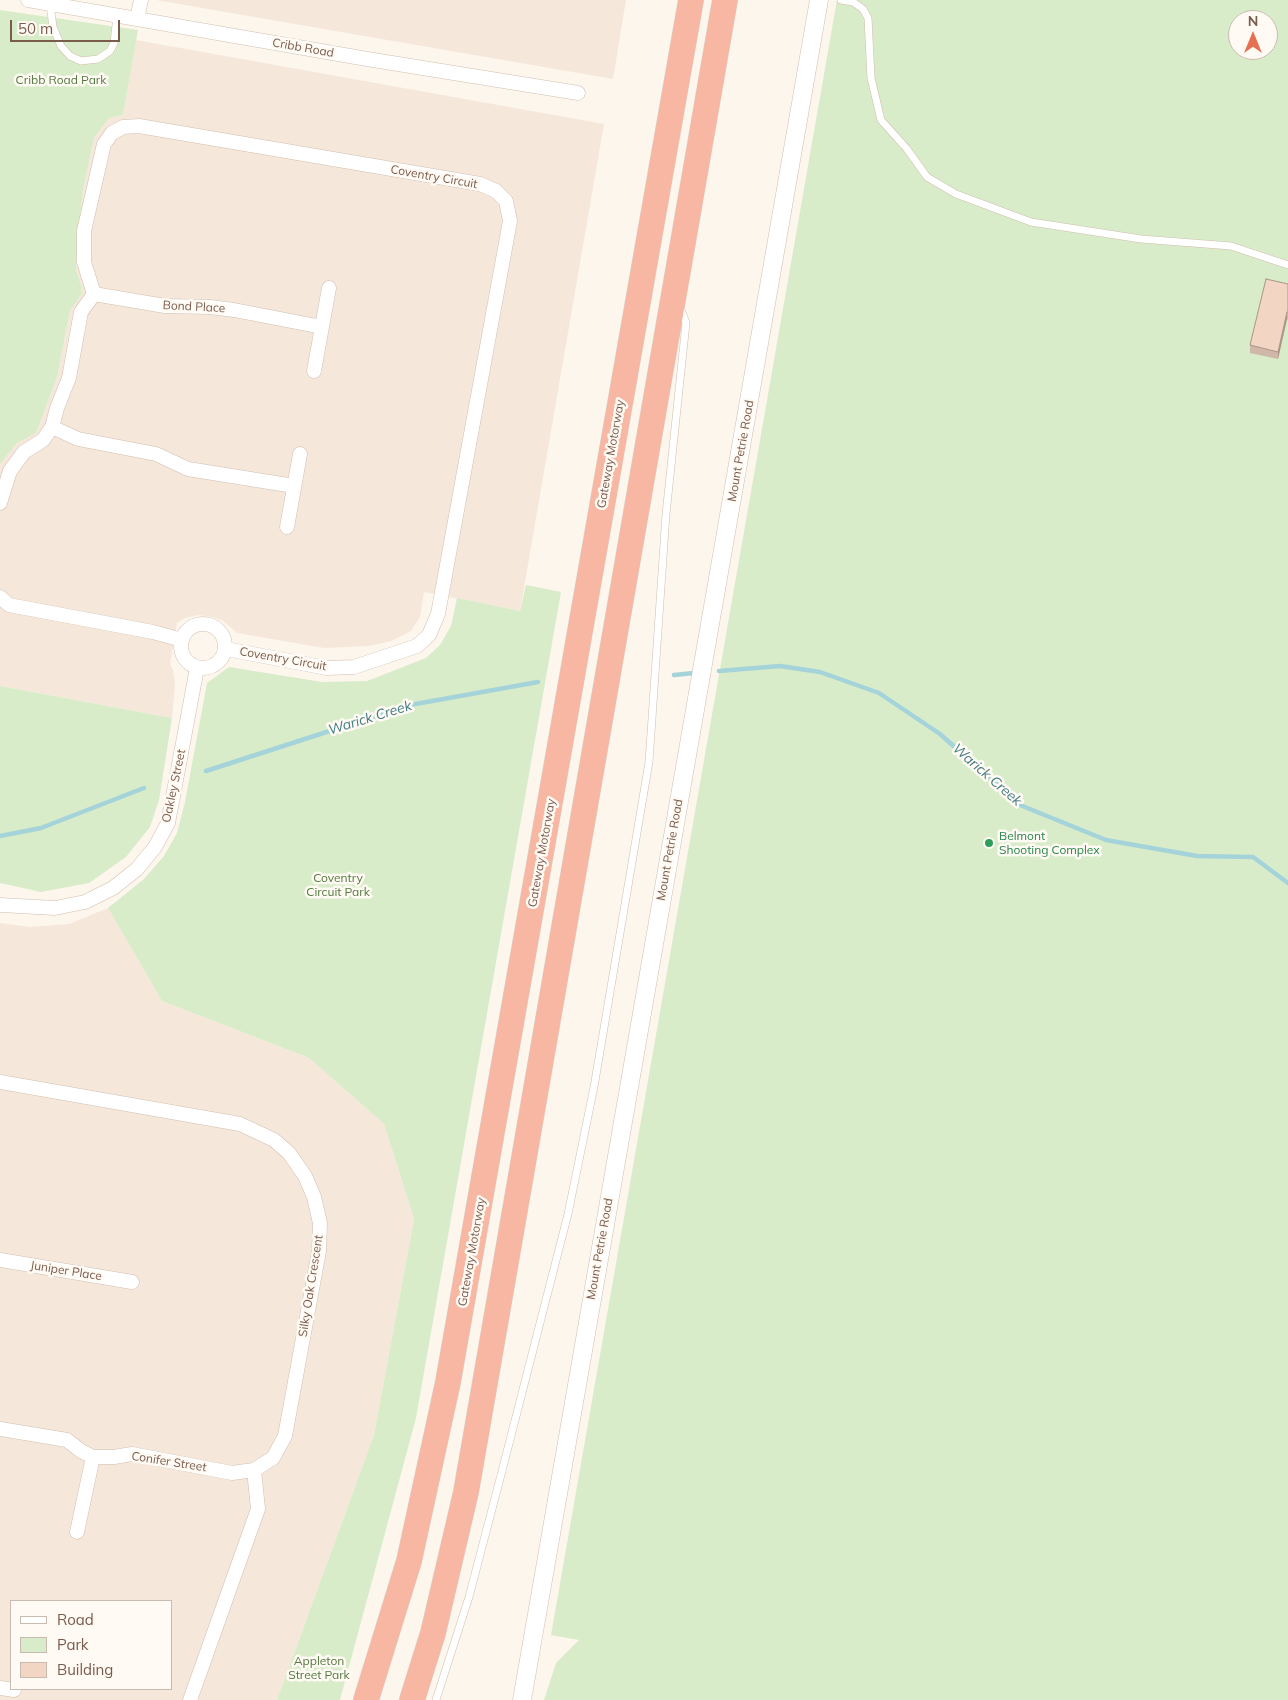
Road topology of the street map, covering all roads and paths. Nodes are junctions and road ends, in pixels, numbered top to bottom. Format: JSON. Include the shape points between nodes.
{"nodes":[{"id":1,"x":28,"y":0,"type":"edge"},
{"id":2,"x":141,"y":0,"type":"edge"},
{"id":3,"x":691,"y":0,"type":"edge"},
{"id":4,"x":725,"y":0,"type":"edge"},
{"id":5,"x":819,"y":0,"type":"edge"},
{"id":6,"x":841,"y":0,"type":"edge"},
{"id":7,"x":50,"y":4,"type":"junction"},
{"id":8,"x":117,"y":16,"type":"junction"},
{"id":9,"x":138,"y":19,"type":"junction"},
{"id":10,"x":578,"y":93,"type":"dead end"},
{"id":11,"x":1288,"y":266,"type":"edge"},
{"id":12,"x":329,"y":288,"type":"dead end"},
{"id":13,"x":673,"y":290,"type":"junction"},
{"id":14,"x":94,"y":294,"type":"junction"},
{"id":15,"x":322,"y":327,"type":"junction"},
{"id":16,"x":314,"y":371,"type":"dead end"},
{"id":17,"x":52,"y":427,"type":"junction"},
{"id":18,"x":300,"y":454,"type":"dead end"},
{"id":19,"x":294,"y":486,"type":"junction"},
{"id":20,"x":0,"y":503,"type":"edge"},
{"id":21,"x":287,"y":526,"type":"dead end"},
{"id":22,"x":0,"y":597,"type":"edge"},
{"id":23,"x":182,"y":640,"type":"junction"},
{"id":24,"x":226,"y":649,"type":"junction"},
{"id":25,"x":197,"y":668,"type":"junction"},
{"id":26,"x":0,"y":905,"type":"edge"},
{"id":27,"x":0,"y":1082,"type":"edge"},
{"id":28,"x":0,"y":1260,"type":"edge"},
{"id":29,"x":132,"y":1282,"type":"dead end"},
{"id":30,"x":0,"y":1429,"type":"edge"},
{"id":31,"x":93,"y":1457,"type":"junction"},
{"id":32,"x":254,"y":1470,"type":"junction"},
{"id":33,"x":77,"y":1532,"type":"dead end"},
{"id":34,"x":190,"y":1700,"type":"edge"},
{"id":35,"x":366,"y":1700,"type":"edge"},
{"id":36,"x":412,"y":1700,"type":"edge"},
{"id":37,"x":436,"y":1700,"type":"edge"},
{"id":38,"x":522,"y":1700,"type":"edge"}],
"edges":[{"from":1,"to":7,"type":"street","name":"Cribb Road"},
{"from":2,"to":9,"type":"street"},
{"from":3,"to":35,"type":"highway","name":"Gateway Motorway","via":[[448,1382],[409,1561]]},
{"from":4,"to":13,"type":"highway"},
{"from":5,"to":38,"type":"street","name":"Mount Petrie Road"},
{"from":6,"to":11,"type":"lane","via":[[853,2],[863,9],[868,18],[870,78],[881,120],[926,177],[948,190],[1031,222],[1141,239],[1231,246]]},
{"from":7,"to":8,"type":"street","name":"Cribb Road"},
{"from":7,"to":8,"type":"lane","via":[[61,46],[70,56],[81,61],[94,60],[110,52]]},
{"from":8,"to":9,"type":"street","name":"Cribb Road"},
{"from":9,"to":10,"type":"street","name":"Cribb Road"},
{"from":12,"to":15,"type":"street"},
{"from":13,"to":36,"type":"highway","via":[[468,1483],[433,1634]]},
{"from":13,"to":37,"type":"lane","via":[[686,323],[663,552],[652,738],[641,815],[594,1087],[568,1214],[468,1598]]},
{"from":14,"to":15,"type":"street","name":"Bond Place","via":[[165,306],[234,310]]},
{"from":14,"to":17,"type":"street","via":[[82,312],[69,378]]},
{"from":14,"to":24,"type":"street","name":"Coventry Circuit","via":[[84,262],[84,231],[104,144],[112,133],[123,127],[139,126],[480,184],[496,191],[506,201],[510,221],[438,614],[429,635],[417,646],[354,667],[327,668]]},
{"from":15,"to":16,"type":"street"},
{"from":17,"to":19,"type":"street","via":[[78,439],[156,454],[188,469]]},
{"from":17,"to":20,"type":"street","via":[[43,440],[24,452],[10,470]]},
{"from":18,"to":19,"type":"street"},
{"from":19,"to":21,"type":"street"},
{"from":22,"to":23,"type":"street","via":[[9,605]]},
{"from":23,"to":24,"type":"street","via":[[192,627],[208,624],[222,633]]},
{"from":23,"to":25,"type":"street","via":[[184,657]]},
{"from":24,"to":25,"type":"street","via":[[215,665]]},
{"from":25,"to":26,"type":"street","name":"Oakley Street","via":[[168,823],[155,847],[137,869],[112,888],[84,902],[55,908]]},
{"from":27,"to":32,"type":"street","name":"Silky Oak Crescent","via":[[240,1124],[274,1140],[289,1153],[305,1176],[320,1223],[315,1270],[285,1436],[273,1458]]},
{"from":28,"to":29,"type":"street","name":"Juniper Place"},
{"from":30,"to":31,"type":"street","via":[[67,1440]]},
{"from":31,"to":32,"type":"street","name":"Conifer Street","via":[[132,1454],[232,1473]]},
{"from":31,"to":33,"type":"street"},
{"from":32,"to":34,"type":"street","via":[[258,1509]]}]}
